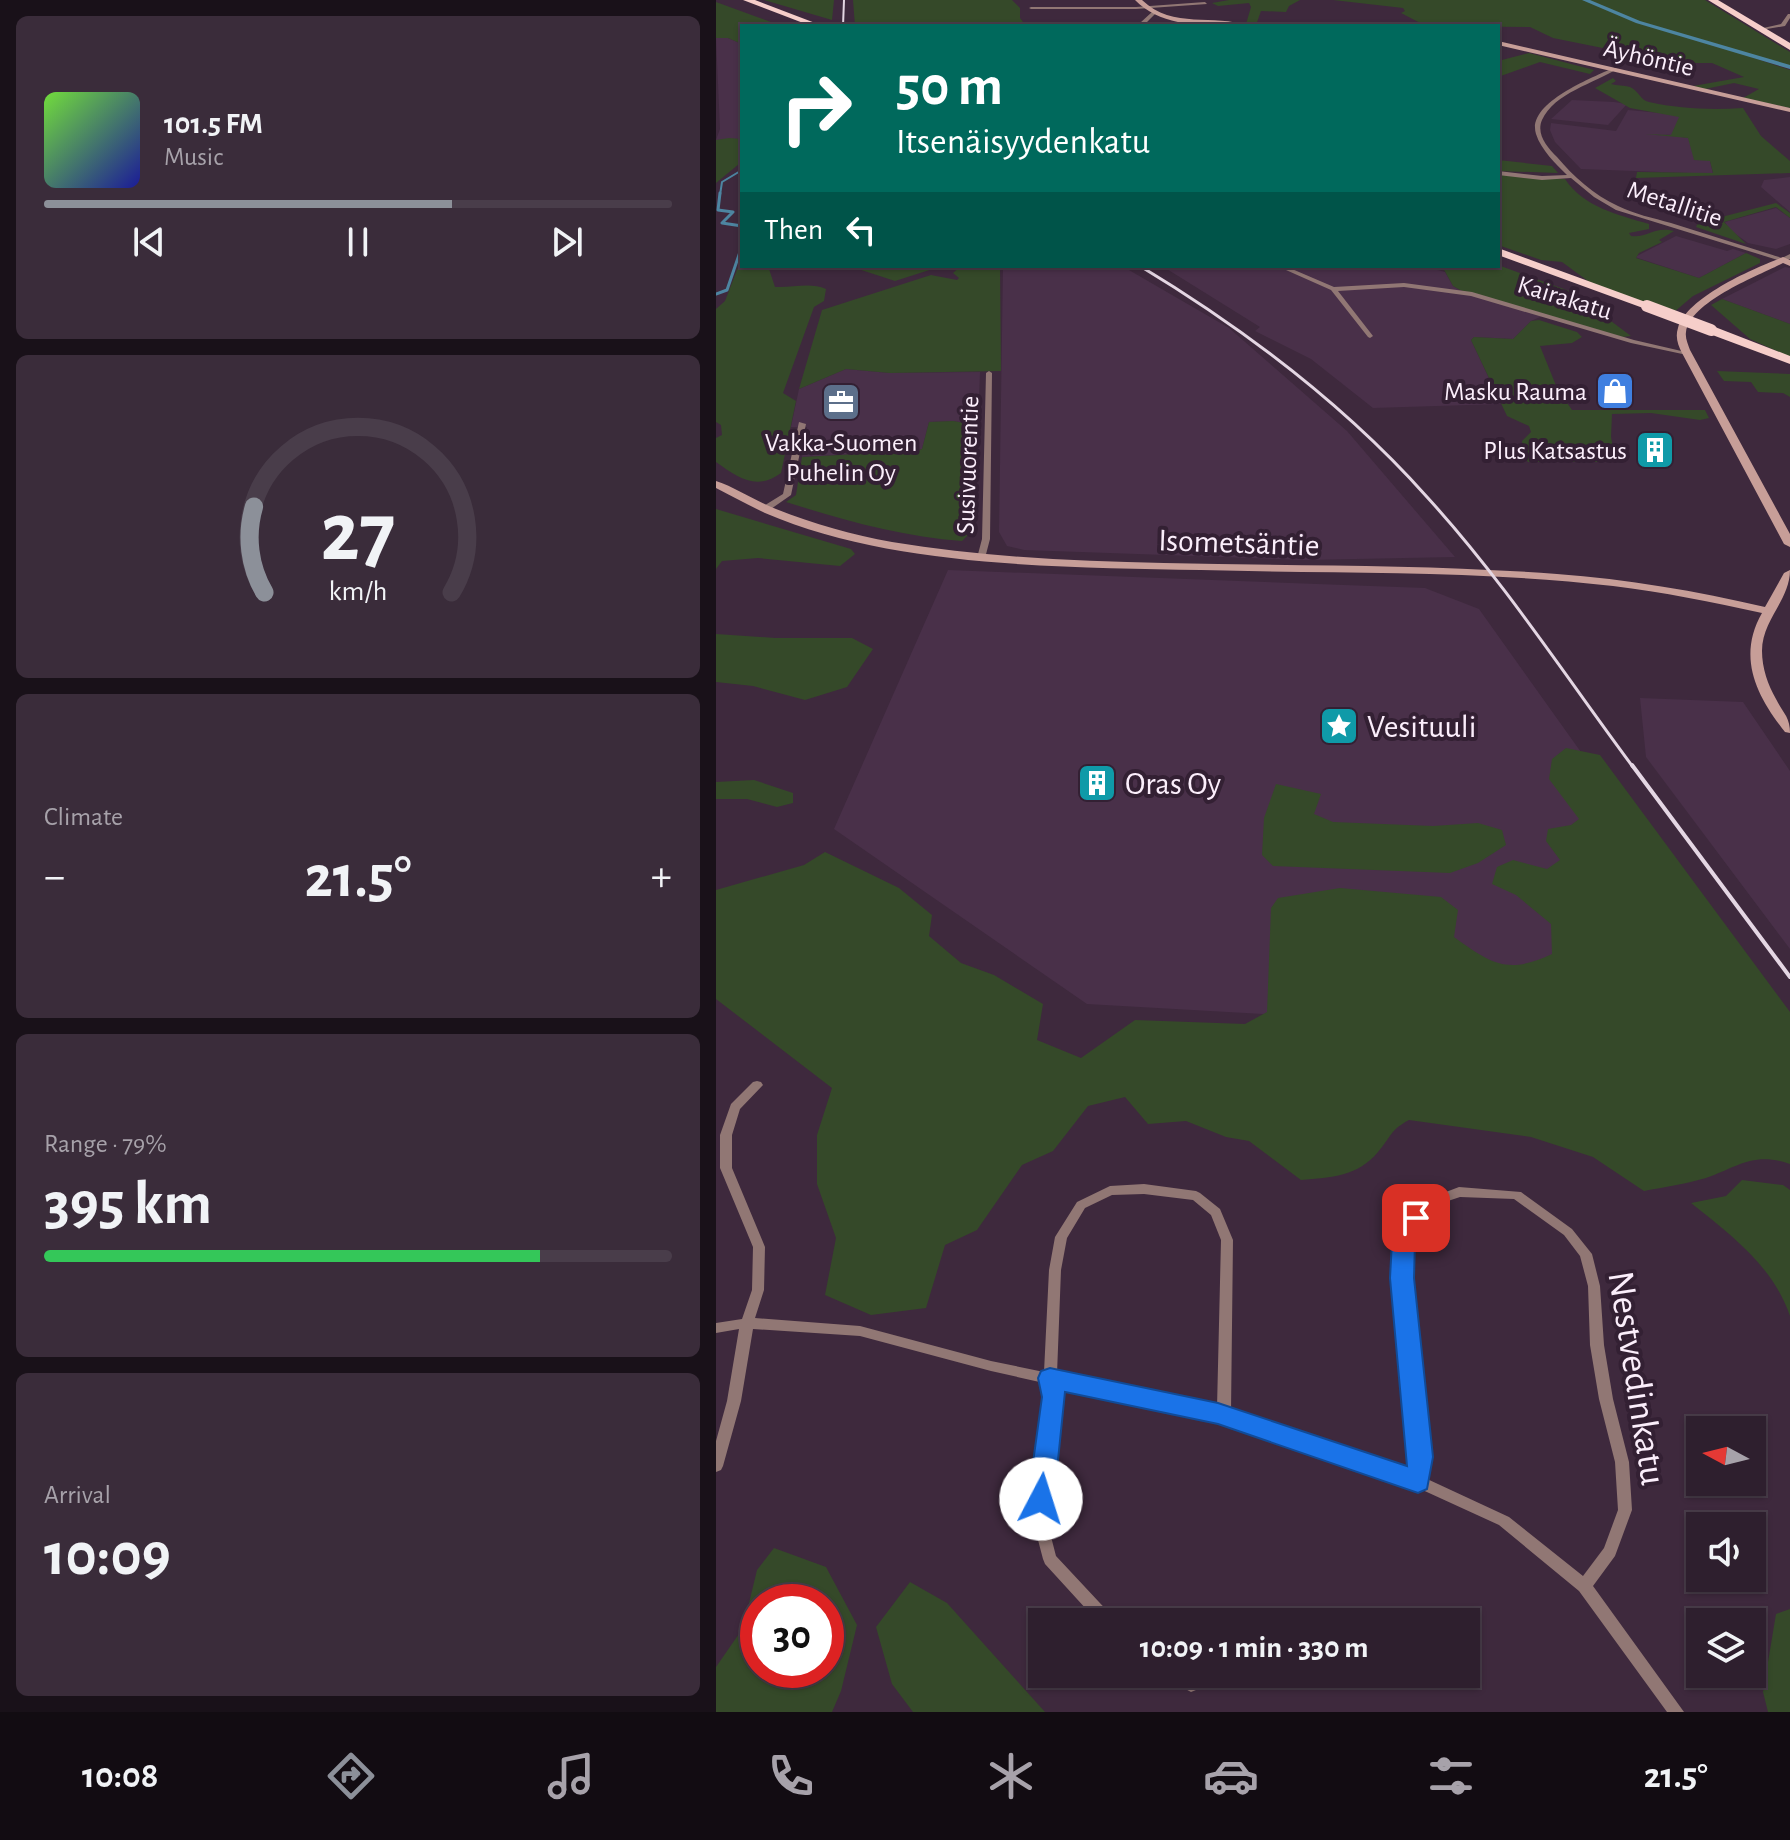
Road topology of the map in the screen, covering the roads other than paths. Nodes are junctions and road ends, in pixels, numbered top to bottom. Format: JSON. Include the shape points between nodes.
{"nodes":[{"id":1,"x":737,"y":0,"type":"edge"},
{"id":2,"x":747,"y":0,"type":"edge"},
{"id":3,"x":1059,"y":0,"type":"edge"},
{"id":4,"x":1138,"y":0,"type":"edge"},
{"id":5,"x":1712,"y":0,"type":"edge"},
{"id":6,"x":1205,"y":3,"type":"dead end"},
{"id":7,"x":1143,"y":7,"type":"junction"},
{"id":8,"x":1031,"y":8,"type":"dead end"},
{"id":9,"x":1057,"y":8,"type":"junction"},
{"id":10,"x":1113,"y":8,"type":"junction"},
{"id":11,"x":1154,"y":13,"type":"junction"},
{"id":12,"x":1790,"y":15,"type":"edge"},
{"id":13,"x":1088,"y":17,"type":"dead end"},
{"id":14,"x":791,"y":19,"type":"junction"},
{"id":15,"x":802,"y":24,"type":"edge"},
{"id":16,"x":811,"y":24,"type":"edge"},
{"id":17,"x":1142,"y":24,"type":"edge"},
{"id":18,"x":1231,"y":24,"type":"edge"},
{"id":19,"x":1787,"y":25,"type":"edge"},
{"id":20,"x":1761,"y":29,"type":"junction"},
{"id":21,"x":1500,"y":43,"type":"edge"},
{"id":22,"x":1790,"y":47,"type":"edge"},
{"id":23,"x":1615,"y":69,"type":"junction"},
{"id":24,"x":1790,"y":110,"type":"edge"},
{"id":25,"x":1500,"y":173,"type":"edge"},
{"id":26,"x":1574,"y":176,"type":"junction"},
{"id":27,"x":1500,"y":254,"type":"edge"},
{"id":28,"x":1788,"y":260,"type":"edge"},
{"id":29,"x":1285,"y":268,"type":"edge"},
{"id":30,"x":1333,"y":289,"type":"junction"},
{"id":31,"x":1370,"y":336,"type":"dead end"},
{"id":32,"x":1687,"y":353,"type":"junction"},
{"id":33,"x":1790,"y":360,"type":"edge"},
{"id":34,"x":989,"y":373,"type":"dead end"},
{"id":35,"x":802,"y":424,"type":"dead end"},
{"id":36,"x":716,"y":484,"type":"edge"},
{"id":37,"x":765,"y":509,"type":"junction"},
{"id":38,"x":1790,"y":544,"type":"edge"},
{"id":39,"x":981,"y":558,"type":"junction"},
{"id":40,"x":1789,"y":579,"type":"edge"},
{"id":41,"x":1769,"y":611,"type":"junction"},
{"id":42,"x":1790,"y":729,"type":"edge"},
{"id":43,"x":757,"y":1085,"type":"dead end"},
{"id":44,"x":747,"y":1323,"type":"junction"},
{"id":45,"x":716,"y":1328,"type":"edge"},
{"id":46,"x":1050,"y":1378,"type":"junction"},
{"id":47,"x":1224,"y":1416,"type":"junction"},
{"id":48,"x":716,"y":1466,"type":"edge"},
{"id":49,"x":1418,"y":1481,"type":"junction"},
{"id":50,"x":1584,"y":1586,"type":"junction"},
{"id":51,"x":1095,"y":1608,"type":"edge"},
{"id":52,"x":1676,"y":1712,"type":"edge"}],
"edges":[{"from":1,"to":14,"type":"highway"},
{"from":2,"to":14,"type":"highway"},
{"from":3,"to":9,"type":"street"},
{"from":4,"to":7,"type":"main road"},
{"from":5,"to":20,"type":"highway"},
{"from":6,"to":7,"type":"street"},
{"from":7,"to":10,"type":"street"},
{"from":7,"to":11,"type":"main road"},
{"from":8,"to":9,"type":"street"},
{"from":9,"to":10,"type":"street"},
{"from":10,"to":13,"type":"street"},
{"from":11,"to":17,"type":"street"},
{"from":11,"to":18,"type":"main road"},
{"from":12,"to":19,"type":"street"},
{"from":14,"to":15,"type":"highway"},
{"from":14,"to":16,"type":"highway"},
{"from":19,"to":20,"type":"street"},
{"from":20,"to":22,"type":"highway"},
{"from":21,"to":23,"type":"main road","name":"Äyhöntie"},
{"from":23,"to":24,"type":"main road","name":"Äyhöntie"},
{"from":23,"to":26,"type":"street","name":"Metallitie","via":[[1551,103],[1538,119],[1543,144]]},
{"from":25,"to":26,"type":"street"},
{"from":26,"to":28,"type":"street","name":"Metallitie","via":[[1618,209]]},
{"from":27,"to":33,"type":"highway","bridge":true},
{"from":28,"to":32,"type":"main road","via":[[1689,314],[1681,334]]},
{"from":29,"to":30,"type":"street","name":"Kairakatu"},
{"from":30,"to":31,"type":"street","name":"Kairakatu"},
{"from":30,"to":32,"type":"street","name":"Kairakatu","via":[[1439,288]]},
{"from":32,"to":38,"type":"main road"},
{"from":34,"to":39,"type":"street","name":"Susivuorentie","via":[[986,539]]},
{"from":35,"to":37,"type":"street","via":[[787,495]]},
{"from":36,"to":37,"type":"main road","name":"Isometsäntie"},
{"from":37,"to":39,"type":"main road","name":"Isometsäntie","via":[[846,533]]},
{"from":39,"to":41,"type":"main road","name":"Isometsäntie","via":[[1546,577],[1654,588]]},
{"from":40,"to":41,"type":"main road"},
{"from":41,"to":42,"type":"main road","via":[[1758,631],[1757,662],[1764,693]]},
{"from":43,"to":44,"type":"street","via":[[735,1107],[726,1135],[726,1168],[759,1247],[758,1290]]},
{"from":44,"to":45,"type":"street"},
{"from":44,"to":46,"type":"street","via":[[860,1331]]},
{"from":44,"to":48,"type":"street"},
{"from":46,"to":47,"type":"street"},
{"from":46,"to":47,"type":"street","via":[[1055,1270],[1061,1237],[1081,1205],[1110,1191],[1196,1196],[1216,1212],[1227,1240]]},
{"from":46,"to":51,"type":"street","via":[[1054,1397],[1040,1521],[1050,1559]]},
{"from":47,"to":49,"type":"street"},
{"from":49,"to":50,"type":"street","via":[[1504,1521]]},
{"from":49,"to":50,"type":"street","name":"Nestvedinkatu","via":[[1421,1457],[1402,1278],[1403,1241],[1429,1203],[1459,1192],[1517,1195],[1568,1232],[1586,1254],[1594,1286],[1597,1345],[1622,1462],[1625,1510],[1610,1551]]},
{"from":50,"to":52,"type":"street"}]}
